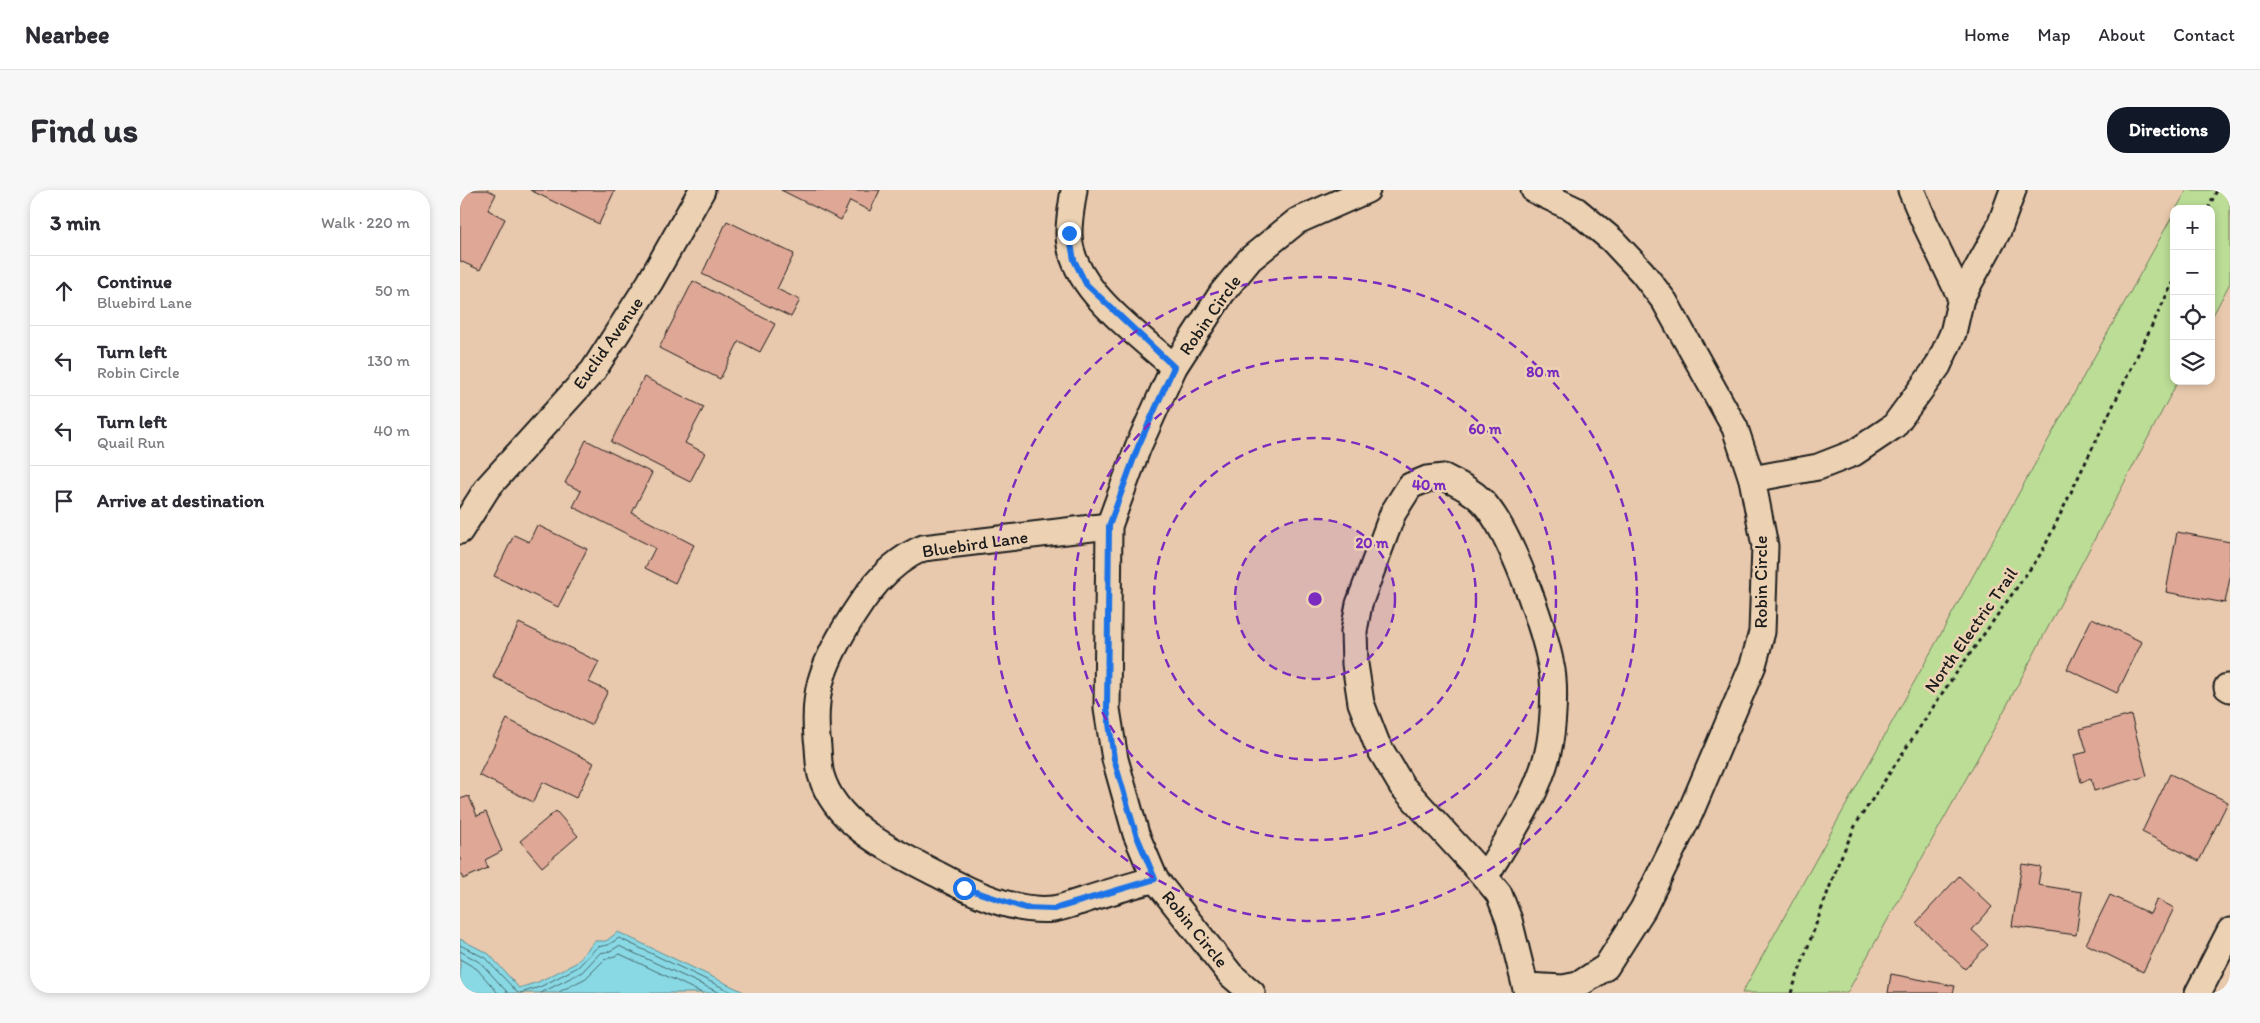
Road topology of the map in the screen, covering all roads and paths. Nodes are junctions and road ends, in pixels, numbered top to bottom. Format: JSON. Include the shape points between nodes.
{"nodes":[{"id":1,"x":702,"y":190,"type":"edge"},
{"id":2,"x":1074,"y":190,"type":"edge"},
{"id":3,"x":1367,"y":190,"type":"edge"},
{"id":4,"x":1535,"y":190,"type":"edge"},
{"id":5,"x":1911,"y":190,"type":"edge"},
{"id":6,"x":2014,"y":190,"type":"edge"},
{"id":7,"x":2217,"y":190,"type":"edge"},
{"id":8,"x":2210,"y":205,"type":"edge"},
{"id":9,"x":2170,"y":288,"type":"edge"},
{"id":10,"x":1961,"y":298,"type":"junction"},
{"id":11,"x":1174,"y":367,"type":"junction"},
{"id":12,"x":1752,"y":478,"type":"junction"},
{"id":13,"x":1109,"y":526,"type":"junction"},
{"id":14,"x":460,"y":531,"type":"edge"},
{"id":15,"x":1485,"y":877,"type":"junction"},
{"id":16,"x":1155,"y":879,"type":"junction"},
{"id":17,"x":2230,"y":930,"type":"edge"},
{"id":18,"x":1526,"y":990,"type":"edge"},
{"id":19,"x":1252,"y":993,"type":"edge"},
{"id":20,"x":1791,"y":993,"type":"edge"},
{"id":21,"x":2198,"y":993,"type":"edge"}],
"edges":[{"from":1,"to":14,"type":"street","name":"Euclid Avenue","via":[[650,282],[593,370],[488,487]]},
{"from":2,"to":11,"type":"street","via":[[1069,233],[1074,260],[1086,284]]},
{"from":3,"to":11,"type":"street","name":"Robin Circle","via":[[1297,221],[1250,259],[1222,294]]},
{"from":4,"to":12,"type":"street","name":"Robin Circle","via":[[1576,210],[1612,240],[1665,302],[1735,428]]},
{"from":5,"to":10,"type":"street"},
{"from":6,"to":10,"type":"street","via":[[1998,231]]},
{"from":7,"to":8,"type":"path"},
{"from":9,"to":20,"type":"path","name":"North Electric Trail","via":[[2042,552],[1856,824]]},
{"from":10,"to":12,"type":"street","via":[[1953,334],[1938,366],[1894,426],[1854,453],[1818,467]]},
{"from":11,"to":13,"type":"street","name":"Robin Circle","via":[[1138,447]]},
{"from":12,"to":18,"type":"street","name":"Robin Circle","via":[[1765,546],[1762,632],[1753,666],[1690,813],[1643,909],[1606,967],[1578,985]]},
{"from":13,"to":16,"type":"street","name":"Robin Circle","via":[[1107,709],[1114,759],[1136,834]]},
{"from":13,"to":16,"type":"street","name":"Bluebird Lane","via":[[923,548],[905,556],[879,579],[830,654],[818,687],[815,718],[821,775],[834,802],[865,834],[964,888],[997,900],[1025,908],[1054,909]]},
{"from":15,"to":15,"type":"street","via":[[1402,786],[1370,728],[1361,703],[1355,664],[1354,630],[1359,604],[1390,522],[1410,486],[1427,479],[1444,477],[1469,489],[1496,519],[1540,620],[1552,666],[1553,698],[1548,750],[1537,789]]},
{"from":15,"to":18,"type":"street","via":[[1499,894],[1509,920]]},
{"from":16,"to":19,"type":"street","name":"Robin Circle","via":[[1231,975]]},
{"from":17,"to":21,"type":"street"}]}
